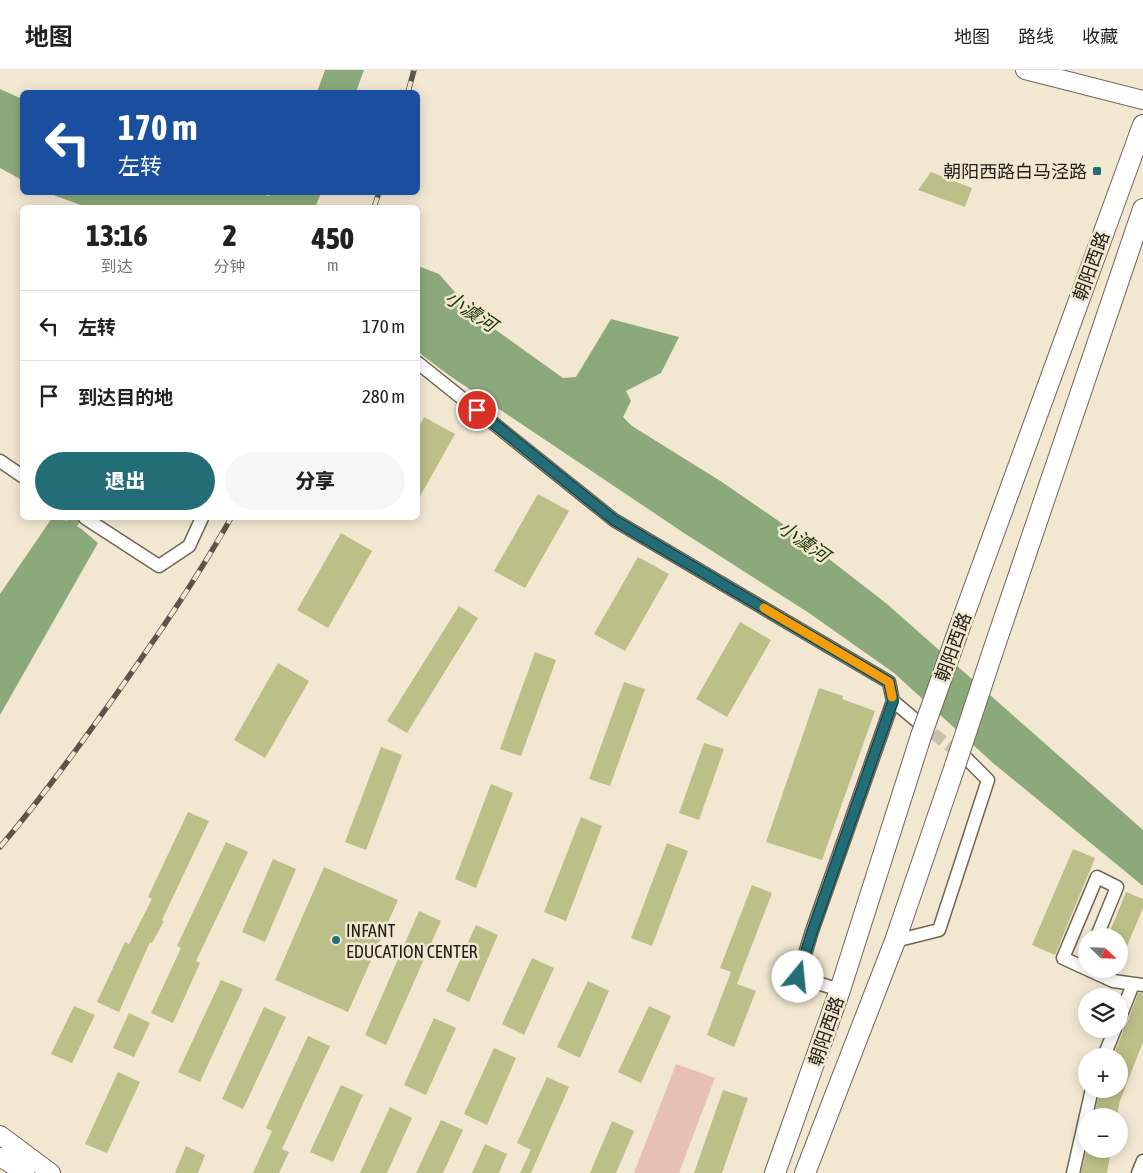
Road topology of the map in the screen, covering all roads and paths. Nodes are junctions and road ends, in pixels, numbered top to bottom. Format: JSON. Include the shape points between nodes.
{"nodes":[{"id":1,"x":1025,"y":70,"type":"edge"},
{"id":2,"x":1143,"y":100,"type":"edge"},
{"id":3,"x":1143,"y":125,"type":"edge"},
{"id":4,"x":1143,"y":209,"type":"edge"},
{"id":5,"x":420,"y":365,"type":"edge"},
{"id":6,"x":0,"y":461,"type":"edge"},
{"id":7,"x":20,"y":475,"type":"edge"},
{"id":8,"x":88,"y":520,"type":"edge"},
{"id":9,"x":201,"y":520,"type":"edge"},
{"id":10,"x":893,"y":701,"type":"junction"},
{"id":11,"x":920,"y":729,"type":"junction"},
{"id":12,"x":961,"y":762,"type":"junction"},
{"id":13,"x":1101,"y":928,"type":"edge"},
{"id":14,"x":894,"y":941,"type":"junction"},
{"id":15,"x":1078,"y":963,"type":"edge"},
{"id":16,"x":1108,"y":978,"type":"edge"},
{"id":17,"x":1138,"y":984,"type":"edge"},
{"id":18,"x":840,"y":990,"type":"junction"},
{"id":19,"x":1128,"y":1003,"type":"edge"},
{"id":20,"x":1090,"y":1098,"type":"edge"},
{"id":21,"x":0,"y":1136,"type":"edge"},
{"id":22,"x":0,"y":1157,"type":"edge"},
{"id":23,"x":1143,"y":1161,"type":"edge"},
{"id":24,"x":25,"y":1173,"type":"edge"},
{"id":25,"x":51,"y":1173,"type":"edge"},
{"id":26,"x":775,"y":1173,"type":"edge"},
{"id":27,"x":805,"y":1173,"type":"edge"},
{"id":28,"x":1073,"y":1173,"type":"edge"},
{"id":29,"x":1138,"y":1173,"type":"edge"}],
"edges":[{"from":1,"to":2,"type":"main road"},
{"from":3,"to":11,"type":"main road","name":"朝阳西路","bridge":true},
{"from":4,"to":12,"type":"main road","name":"朝阳西路","bridge":true,"via":[[993,651]]},
{"from":5,"to":10,"type":"street","via":[[614,520],[889,682]]},
{"from":6,"to":7,"type":"street"},
{"from":8,"to":9,"type":"street","via":[[159,566],[189,546]]},
{"from":10,"to":11,"type":"street"},
{"from":10,"to":18,"type":"street","via":[[798,977]]},
{"from":11,"to":18,"type":"main road","name":"朝阳西路"},
{"from":12,"to":14,"type":"main road","name":"朝阳西路"},
{"from":12,"to":14,"type":"street","via":[[988,780],[939,930]]},
{"from":13,"to":15,"type":"street","via":[[1117,887],[1097,877],[1063,958]]},
{"from":14,"to":27,"type":"main road","name":"朝阳西路"},
{"from":16,"to":17,"type":"street"},
{"from":17,"to":19,"type":"street"},
{"from":18,"to":26,"type":"main road","name":"朝阳西路"},
{"from":20,"to":28,"type":"street"},
{"from":21,"to":25,"type":"main road"},
{"from":22,"to":24,"type":"main road"},
{"from":23,"to":29,"type":"street"}]}
